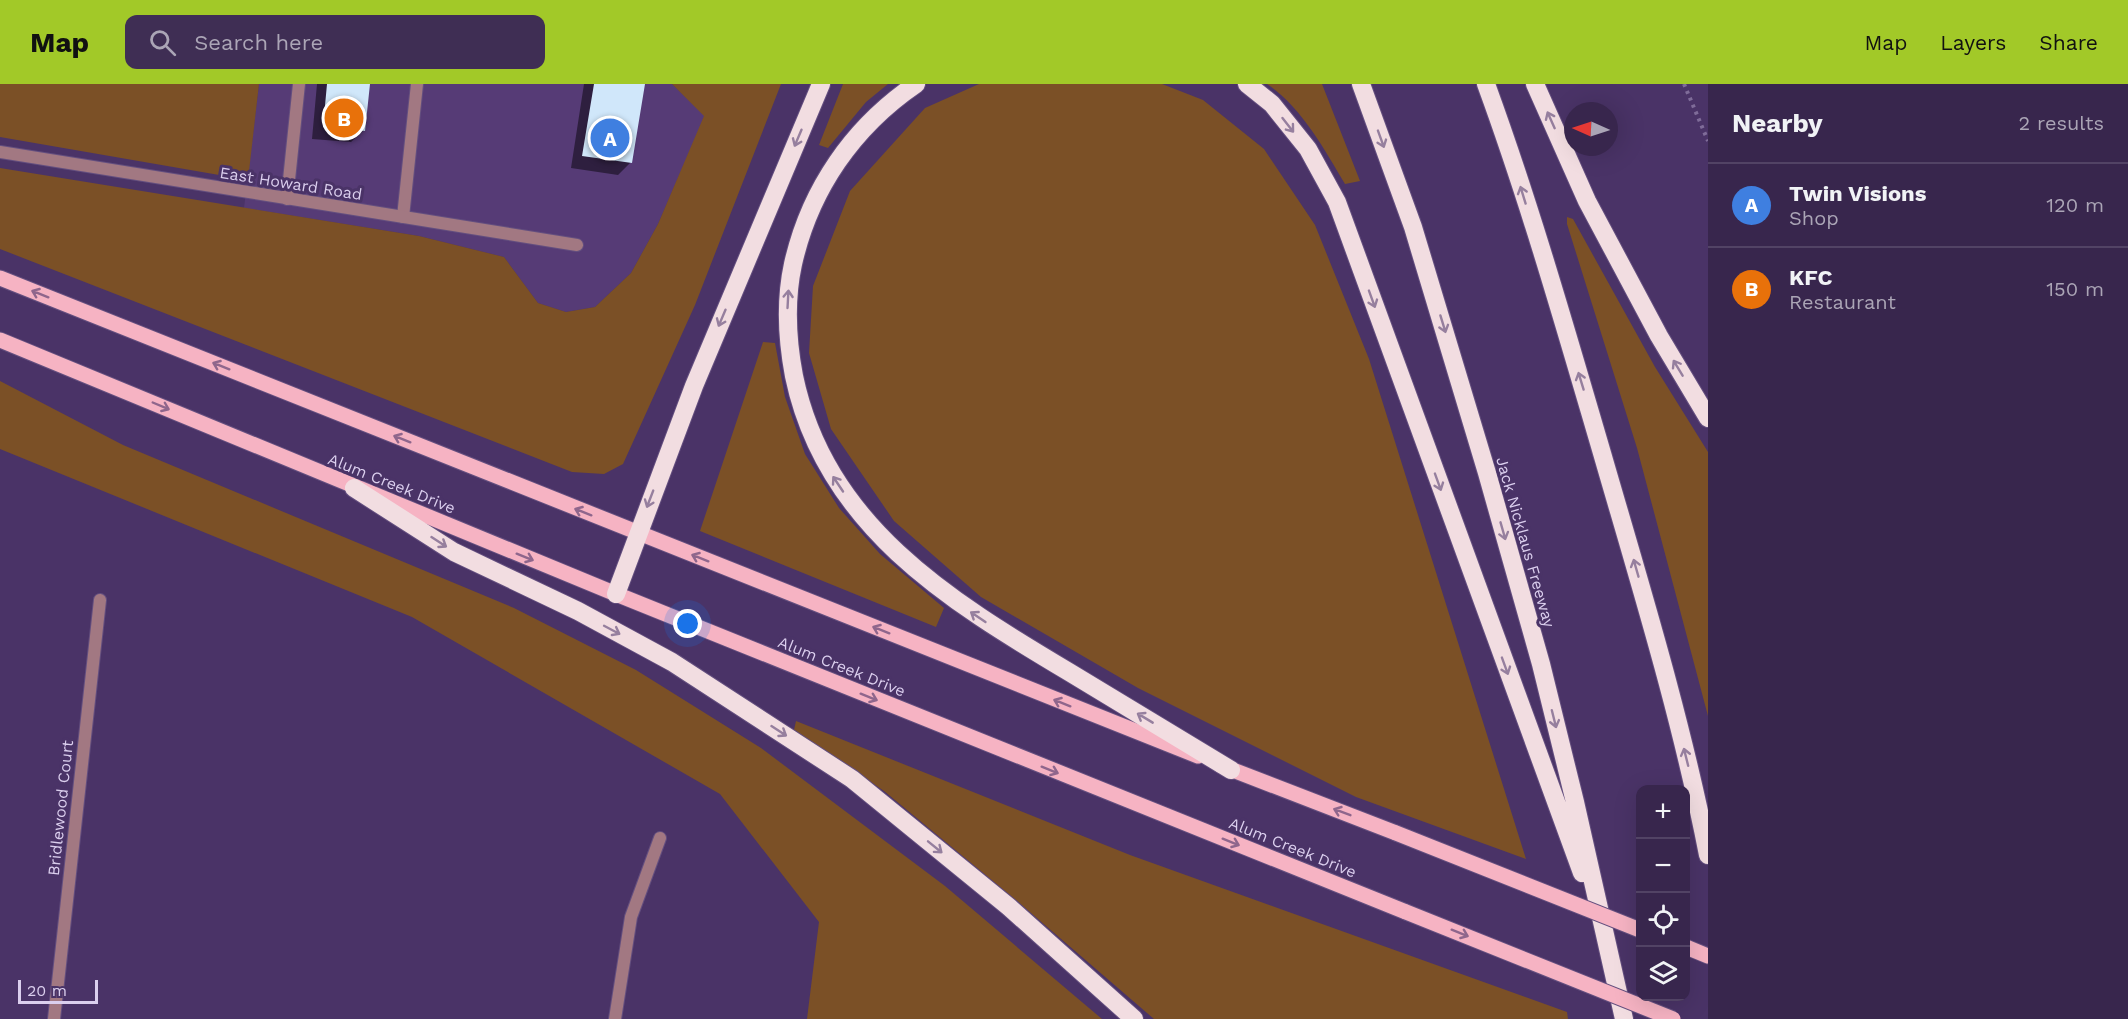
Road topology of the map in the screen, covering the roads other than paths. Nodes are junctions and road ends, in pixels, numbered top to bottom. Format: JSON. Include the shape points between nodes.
{"nodes":[{"id":1,"x":299,"y":84,"type":"edge"},
{"id":2,"x":417,"y":84,"type":"edge"},
{"id":3,"x":821,"y":84,"type":"edge"},
{"id":4,"x":916,"y":84,"type":"edge"},
{"id":5,"x":1247,"y":84,"type":"edge"},
{"id":6,"x":1361,"y":84,"type":"edge"},
{"id":7,"x":1486,"y":84,"type":"edge"},
{"id":8,"x":1535,"y":84,"type":"edge"},
{"id":9,"x":0,"y":152,"type":"edge"},
{"id":10,"x":287,"y":199,"type":"junction"},
{"id":11,"x":402,"y":217,"type":"junction"},
{"id":12,"x":577,"y":245,"type":"dead end"},
{"id":13,"x":0,"y":279,"type":"edge"},
{"id":14,"x":0,"y":340,"type":"edge"},
{"id":15,"x":1708,"y":418,"type":"edge"},
{"id":16,"x":354,"y":488,"type":"junction"},
{"id":17,"x":637,"y":533,"type":"junction"},
{"id":18,"x":616,"y":594,"type":"junction"},
{"id":19,"x":100,"y":600,"type":"dead end"},
{"id":20,"x":1231,"y":770,"type":"junction"},
{"id":21,"x":660,"y":838,"type":"dead end"},
{"id":22,"x":1708,"y":855,"type":"edge"},
{"id":23,"x":1636,"y":928,"type":"edge"},
{"id":24,"x":1608,"y":945,"type":"junction"},
{"id":25,"x":1690,"y":949,"type":"edge"},
{"id":26,"x":1708,"y":956,"type":"edge"},
{"id":27,"x":54,"y":1019,"type":"edge"},
{"id":28,"x":615,"y":1019,"type":"edge"},
{"id":29,"x":1134,"y":1019,"type":"edge"},
{"id":30,"x":1624,"y":1019,"type":"edge"},
{"id":31,"x":1673,"y":1019,"type":"edge"}],
"edges":[{"from":1,"to":10,"type":"street"},
{"from":2,"to":11,"type":"street"},
{"from":3,"to":17,"type":"highway","one_way":true,"via":[[693,386]]},
{"from":20,"to":4,"type":"highway","one_way":true,"via":[[951,598],[908,563],[851,503],[811,434],[799,398],[788,332],[789,280],[798,248],[807,218],[843,152],[885,107]]},
{"from":5,"to":24,"type":"highway","one_way":true,"via":[[1272,104],[1308,149],[1337,202]]},
{"from":6,"to":24,"type":"highway","name":"Jack Nicklaus Freeway","one_way":true,"via":[[1413,227],[1487,473],[1541,664]]},
{"from":22,"to":7,"type":"highway","one_way":true,"via":[[1654,631],[1585,394]]},
{"from":15,"to":8,"type":"highway","one_way":true,"via":[[1587,201]]},
{"from":9,"to":10,"type":"street","name":"East Howard Road"},
{"from":10,"to":11,"type":"street","name":"East Howard Road"},
{"from":11,"to":12,"type":"street","name":"East Howard Road"},
{"from":17,"to":13,"type":"main road","one_way":true},
{"from":14,"to":16,"type":"main road","name":"Alum Creek Drive","one_way":true},
{"from":16,"to":18,"type":"main road","name":"Alum Creek Drive","one_way":true},
{"from":16,"to":29,"type":"highway","one_way":true,"via":[[454,552],[578,611],[672,662],[852,779],[1009,907]]},
{"from":17,"to":18,"type":"highway"},
{"from":20,"to":17,"type":"main road","one_way":true},
{"from":18,"to":31,"type":"main road","name":"Alum Creek Drive","one_way":true,"bridge":true},
{"from":19,"to":27,"type":"street","name":"Bridlewood Court"},
{"from":23,"to":20,"type":"main road","one_way":true,"bridge":true},
{"from":21,"to":28,"type":"street","via":[[631,917]]},
{"from":24,"to":30,"type":"highway","name":"Jack Nicklaus Freeway"},
{"from":25,"to":26,"type":"main road"}]}
